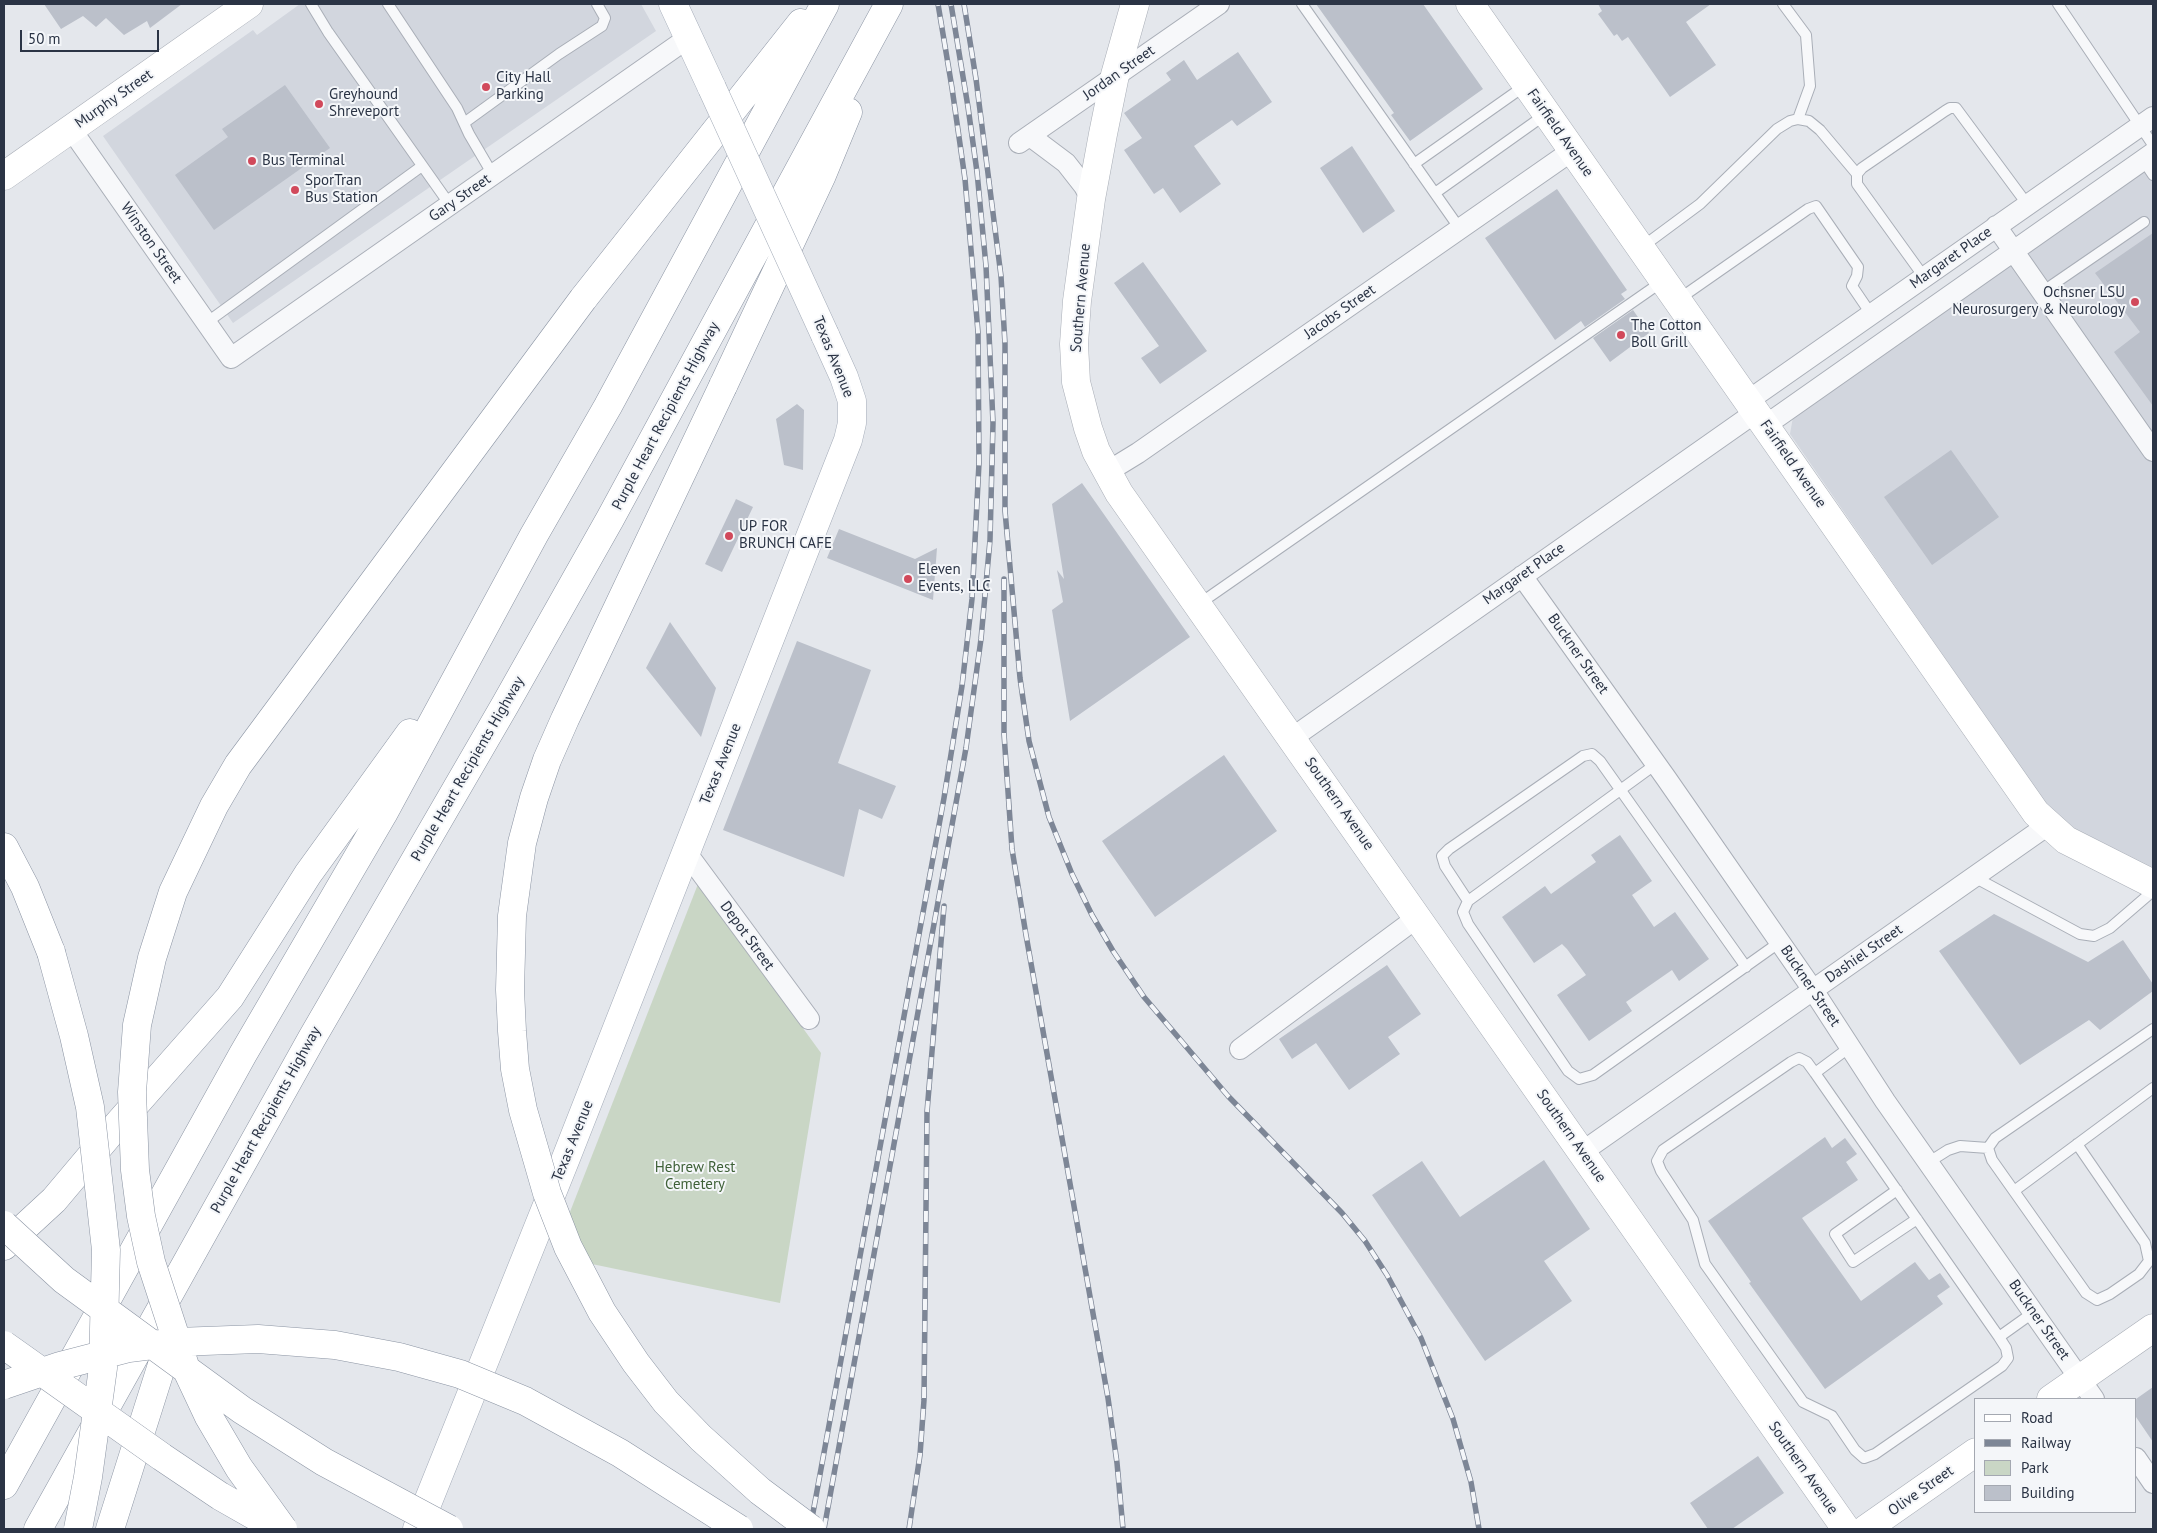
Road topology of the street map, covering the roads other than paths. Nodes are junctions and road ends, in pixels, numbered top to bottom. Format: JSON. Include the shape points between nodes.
{"nodes":[{"id":1,"x":249,"y":4,"type":"edge"},
{"id":2,"x":310,"y":4,"type":"edge"},
{"id":3,"x":388,"y":4,"type":"edge"},
{"id":4,"x":597,"y":4,"type":"edge"},
{"id":5,"x":673,"y":4,"type":"edge"},
{"id":6,"x":816,"y":4,"type":"edge"},
{"id":7,"x":825,"y":4,"type":"edge"},
{"id":8,"x":889,"y":4,"type":"edge"},
{"id":9,"x":894,"y":4,"type":"edge"},
{"id":10,"x":1135,"y":4,"type":"edge"},
{"id":11,"x":1219,"y":4,"type":"edge"},
{"id":12,"x":1302,"y":4,"type":"edge"},
{"id":13,"x":1470,"y":4,"type":"edge"},
{"id":14,"x":1783,"y":4,"type":"edge"},
{"id":15,"x":2058,"y":4,"type":"edge"},
{"id":16,"x":688,"y":38,"type":"junction"},
{"id":17,"x":1115,"y":76,"type":"junction"},
{"id":18,"x":1526,"y":84,"type":"junction"},
{"id":19,"x":1546,"y":113,"type":"junction"},
{"id":20,"x":1798,"y":119,"type":"junction"},
{"id":21,"x":2147,"y":121,"type":"edge"},
{"id":22,"x":464,"y":123,"type":"junction"},
{"id":23,"x":71,"y":129,"type":"junction"},
{"id":24,"x":1573,"y":150,"type":"junction"},
{"id":25,"x":2151,"y":159,"type":"edge"},
{"id":26,"x":1414,"y":164,"type":"junction"},
{"id":27,"x":422,"y":166,"type":"junction"},
{"id":28,"x":1857,"y":174,"type":"junction"},
{"id":29,"x":493,"y":175,"type":"junction"},
{"id":30,"x":4,"y":176,"type":"edge"},
{"id":31,"x":1435,"y":193,"type":"junction"},
{"id":32,"x":1091,"y":199,"type":"junction"},
{"id":33,"x":2027,"y":204,"type":"junction"},
{"id":34,"x":450,"y":205,"type":"junction"},
{"id":35,"x":2144,"y":222,"type":"dead end"},
{"id":36,"x":1996,"y":226,"type":"junction"},
{"id":37,"x":1460,"y":229,"type":"junction"},
{"id":38,"x":1641,"y":247,"type":"junction"},
{"id":39,"x":2013,"y":251,"type":"junction"},
{"id":40,"x":1924,"y":277,"type":"junction"},
{"id":41,"x":1671,"y":290,"type":"junction"},
{"id":42,"x":2042,"y":292,"type":"junction"},
{"id":43,"x":1871,"y":314,"type":"junction"},
{"id":44,"x":206,"y":323,"type":"junction"},
{"id":45,"x":231,"y":358,"type":"joint"},
{"id":46,"x":1757,"y":413,"type":"junction"},
{"id":47,"x":2153,"y":451,"type":"edge"},
{"id":48,"x":1107,"y":472,"type":"junction"},
{"id":49,"x":1522,"y":576,"type":"junction"},
{"id":50,"x":1198,"y":605,"type":"junction"},
{"id":51,"x":471,"y":649,"type":"junction"},
{"id":52,"x":1292,"y":738,"type":"junction"},
{"id":53,"x":1656,"y":764,"type":"junction"},
{"id":54,"x":1621,"y":790,"type":"junction"},
{"id":55,"x":2048,"y":825,"type":"junction"},
{"id":56,"x":4,"y":847,"type":"edge"},
{"id":57,"x":686,"y":852,"type":"junction"},
{"id":58,"x":1974,"y":877,"type":"junction"},
{"id":59,"x":2153,"y":884,"type":"edge"},
{"id":60,"x":2153,"y":890,"type":"edge"},
{"id":61,"x":1468,"y":901,"type":"junction"},
{"id":62,"x":1418,"y":917,"type":"junction"},
{"id":63,"x":1780,"y":942,"type":"junction"},
{"id":64,"x":1746,"y":967,"type":"junction"},
{"id":65,"x":1813,"y":990,"type":"junction"},
{"id":66,"x":808,"y":1019,"type":"dead end"},
{"id":67,"x":2153,"y":1029,"type":"edge"},
{"id":68,"x":1850,"y":1047,"type":"junction"},
{"id":69,"x":1240,"y":1049,"type":"dead end"},
{"id":70,"x":1815,"y":1072,"type":"junction"},
{"id":71,"x":2153,"y":1088,"type":"edge"},
{"id":72,"x":2077,"y":1144,"type":"junction"},
{"id":73,"x":1988,"y":1148,"type":"junction"},
{"id":74,"x":1582,"y":1152,"type":"junction"},
{"id":75,"x":1929,"y":1162,"type":"junction"},
{"id":76,"x":1897,"y":1190,"type":"junction"},
{"id":77,"x":2014,"y":1191,"type":"junction"},
{"id":78,"x":1917,"y":1219,"type":"junction"},
{"id":79,"x":4,"y":1225,"type":"edge"},
{"id":80,"x":200,"y":1237,"type":"junction"},
{"id":81,"x":4,"y":1246,"type":"edge"},
{"id":82,"x":2151,"y":1262,"type":"edge"},
{"id":83,"x":2034,"y":1312,"type":"junction"},
{"id":84,"x":2153,"y":1328,"type":"edge"},
{"id":85,"x":1999,"y":1337,"type":"junction"},
{"id":86,"x":4,"y":1345,"type":"edge"},
{"id":87,"x":4,"y":1385,"type":"edge"},
{"id":88,"x":2087,"y":1389,"type":"edge"},
{"id":89,"x":2055,"y":1398,"type":"edge"},
{"id":90,"x":1974,"y":1453,"type":"edge"},
{"id":91,"x":2137,"y":1459,"type":"edge"},
{"id":92,"x":2153,"y":1483,"type":"edge"},
{"id":93,"x":4,"y":1484,"type":"edge"},
{"id":94,"x":38,"y":1529,"type":"edge"},
{"id":95,"x":78,"y":1529,"type":"edge"},
{"id":96,"x":110,"y":1529,"type":"edge"},
{"id":97,"x":278,"y":1529,"type":"edge"},
{"id":98,"x":283,"y":1529,"type":"edge"},
{"id":99,"x":418,"y":1529,"type":"edge"},
{"id":100,"x":449,"y":1529,"type":"edge"},
{"id":101,"x":739,"y":1529,"type":"edge"},
{"id":102,"x":811,"y":1529,"type":"edge"},
{"id":103,"x":1846,"y":1529,"type":"edge"},
{"id":104,"x":1866,"y":1529,"type":"edge"}],
"edges":[{"from":1,"to":23,"type":"main road","name":"Murphy Street"},
{"from":2,"to":27,"type":"lane"},
{"from":3,"to":22,"type":"lane"},
{"from":4,"to":22,"type":"lane","via":[[605,18],[602,26]]},
{"from":5,"to":16,"type":"main road","name":"Texas Avenue"},
{"from":6,"to":98,"type":"main road","bridge":true,"via":[[583,299],[238,765],[201,831],[173,892],[152,958],[137,1025],[132,1092],[135,1170],[142,1216],[151,1262],[185,1366],[239,1468]]},
{"from":7,"to":51,"type":"main road","via":[[608,406]]},
{"from":8,"to":80,"type":"main road","name":"Purple Heart Recipients Highway","via":[[610,519]]},
{"from":9,"to":102,"type":"main road","bridge":true,"via":[[822,174],[547,760],[522,843],[512,916],[510,990],[515,1069],[547,1193],[568,1247],[602,1312],[654,1386],[701,1438],[760,1492]]},
{"from":10,"to":17,"type":"main road","name":"Southern Avenue"},
{"from":11,"to":17,"type":"street","name":"Jordan Street"},
{"from":12,"to":26,"type":"lane"},
{"from":13,"to":18,"type":"main road","name":"Fairfield Avenue"},
{"from":14,"to":20,"type":"lane","via":[[1806,35],[1810,86]]},
{"from":15,"to":21,"type":"lane"},
{"from":16,"to":29,"type":"street","name":"Gary Street"},
{"from":16,"to":57,"type":"main road","name":"Texas Avenue","bridge":true,"via":[[844,377],[852,401],[852,423]]},
{"from":17,"to":32,"type":"main road","name":"Southern Avenue"},
{"from":17,"to":32,"type":"street","name":"Jordan Street","via":[[1024,140],[1066,164]]},
{"from":18,"to":19,"type":"main road","name":"Fairfield Avenue"},
{"from":18,"to":26,"type":"lane"},
{"from":19,"to":24,"type":"main road","name":"Fairfield Avenue"},
{"from":19,"to":31,"type":"lane"},
{"from":20,"to":28,"type":"lane","via":[[1809,121],[1820,130]]},
{"from":20,"to":38,"type":"lane","via":[[1777,129],[1700,204]]},
{"from":21,"to":25,"type":"lane"},
{"from":21,"to":33,"type":"street","name":"Margaret Place"},
{"from":22,"to":29,"type":"lane"},
{"from":23,"to":30,"type":"main road","name":"Murphy Street"},
{"from":23,"to":44,"type":"street","name":"Winston Street"},
{"from":24,"to":37,"type":"street","name":"Jacobs Street"},
{"from":24,"to":38,"type":"main road","name":"Fairfield Avenue"},
{"from":25,"to":39,"type":"street","name":"Margaret Place"},
{"from":26,"to":31,"type":"lane"},
{"from":27,"to":34,"type":"lane"},
{"from":27,"to":44,"type":"lane"},
{"from":28,"to":33,"type":"lane","via":[[1945,110],[1956,108]]},
{"from":28,"to":40,"type":"lane","via":[[1857,184]]},
{"from":29,"to":34,"type":"street","name":"Gary Street"},
{"from":31,"to":37,"type":"lane"},
{"from":32,"to":48,"type":"main road","name":"Southern Avenue","via":[[1077,301],[1076,382],[1094,443]]},
{"from":33,"to":36,"type":"street","name":"Margaret Place"},
{"from":34,"to":45,"type":"street","name":"Gary Street"},
{"from":35,"to":42,"type":"lane"},
{"from":36,"to":39,"type":"street"},
{"from":36,"to":40,"type":"street","name":"Margaret Place"},
{"from":37,"to":48,"type":"street","name":"Jacobs Street"},
{"from":38,"to":41,"type":"main road","name":"Fairfield Avenue"},
{"from":39,"to":42,"type":"street"},
{"from":39,"to":46,"type":"street","name":"Margaret Place"},
{"from":40,"to":43,"type":"street","name":"Margaret Place"},
{"from":41,"to":43,"type":"lane","via":[[1816,206],[1858,267],[1852,286]]},
{"from":41,"to":46,"type":"main road","name":"Fairfield Avenue"},
{"from":41,"to":50,"type":"lane"},
{"from":42,"to":47,"type":"street"},
{"from":43,"to":46,"type":"street","name":"Margaret Place"},
{"from":44,"to":45,"type":"street","name":"Winston Street"},
{"from":46,"to":49,"type":"street","name":"Margaret Place"},
{"from":46,"to":55,"type":"main road","name":"Fairfield Avenue"},
{"from":48,"to":50,"type":"main road","name":"Southern Avenue"},
{"from":49,"to":52,"type":"street","name":"Margaret Place"},
{"from":49,"to":53,"type":"street","name":"Buckner Street"},
{"from":50,"to":52,"type":"main road","name":"Southern Avenue"},
{"from":51,"to":81,"type":"main road","via":[[308,874],[230,997],[54,1200]]},
{"from":51,"to":93,"type":"main road","via":[[383,814],[243,1054]]},
{"from":52,"to":62,"type":"main road","name":"Southern Avenue"},
{"from":53,"to":54,"type":"lane"},
{"from":53,"to":63,"type":"street","name":"Buckner Street"},
{"from":54,"to":61,"type":"lane"},
{"from":54,"to":61,"type":"lane","via":[[1600,761],[1592,754],[1583,756],[1449,849],[1442,856],[1445,866]]},
{"from":54,"to":64,"type":"lane"},
{"from":55,"to":58,"type":"street","name":"Dashiel Street"},
{"from":55,"to":59,"type":"main road","name":"Fairfield Avenue","via":[[2066,840]]},
{"from":56,"to":95,"type":"main road","bridge":true,"via":[[25,887],[51,952],[74,1036],[90,1107],[106,1250],[103,1368]]},
{"from":57,"to":66,"type":"street","name":"Depot Street"},
{"from":57,"to":99,"type":"main road","name":"Texas Avenue"},
{"from":58,"to":60,"type":"lane","via":[[2080,934],[2094,936],[2110,928]]},
{"from":58,"to":65,"type":"street","name":"Dashiel Street"},
{"from":61,"to":64,"type":"lane","via":[[1462,912],[1468,924],[1568,1071],[1579,1079],[1593,1075]]},
{"from":62,"to":69,"type":"street"},
{"from":62,"to":74,"type":"main road","name":"Southern Avenue"},
{"from":63,"to":64,"type":"lane"},
{"from":63,"to":65,"type":"street","name":"Buckner Street"},
{"from":65,"to":68,"type":"street","name":"Buckner Street"},
{"from":65,"to":74,"type":"street","name":"Dashiel Street"},
{"from":67,"to":73,"type":"lane","via":[[1995,1138]]},
{"from":68,"to":70,"type":"lane"},
{"from":68,"to":75,"type":"street","name":"Buckner Street"},
{"from":70,"to":76,"type":"lane"},
{"from":70,"to":85,"type":"lane","via":[[1799,1058],[1791,1062],[1663,1150],[1657,1161],[1693,1220],[1705,1264],[1803,1402],[1832,1416],[1854,1450],[1864,1458],[1875,1454],[2002,1366],[2008,1358]]},
{"from":71,"to":72,"type":"lane"},
{"from":72,"to":77,"type":"lane"},
{"from":72,"to":82,"type":"lane","via":[[2145,1243]]},
{"from":73,"to":75,"type":"lane","via":[[1960,1146]]},
{"from":73,"to":77,"type":"lane","via":[[1992,1160]]},
{"from":74,"to":103,"type":"main road","name":"Southern Avenue"},
{"from":75,"to":83,"type":"street","name":"Buckner Street"},
{"from":76,"to":78,"type":"lane"},
{"from":76,"to":78,"type":"lane","via":[[1834,1234],[1853,1262]]},
{"from":77,"to":82,"type":"lane","via":[[2086,1293],[2097,1300],[2139,1274]]},
{"from":78,"to":85,"type":"lane"},
{"from":79,"to":100,"type":"main road","bridge":true,"via":[[64,1280],[242,1410],[324,1462]]},
{"from":80,"to":94,"type":"main road","name":"Purple Heart Recipients Highway"},
{"from":80,"to":96,"type":"main road"},
{"from":83,"to":85,"type":"lane"},
{"from":83,"to":88,"type":"street","name":"Buckner Street"},
{"from":84,"to":88,"type":"main road"},
{"from":86,"to":97,"type":"main road","bridge":true,"via":[[220,1496]]},
{"from":87,"to":101,"type":"main road","bridge":true,"via":[[129,1348],[177,1342],[258,1338],[335,1345],[400,1357],[460,1374],[524,1401],[620,1453]]},
{"from":88,"to":89,"type":"main road"},
{"from":90,"to":104,"type":"main road","name":"Olive Street"},
{"from":91,"to":92,"type":"street"}]}
